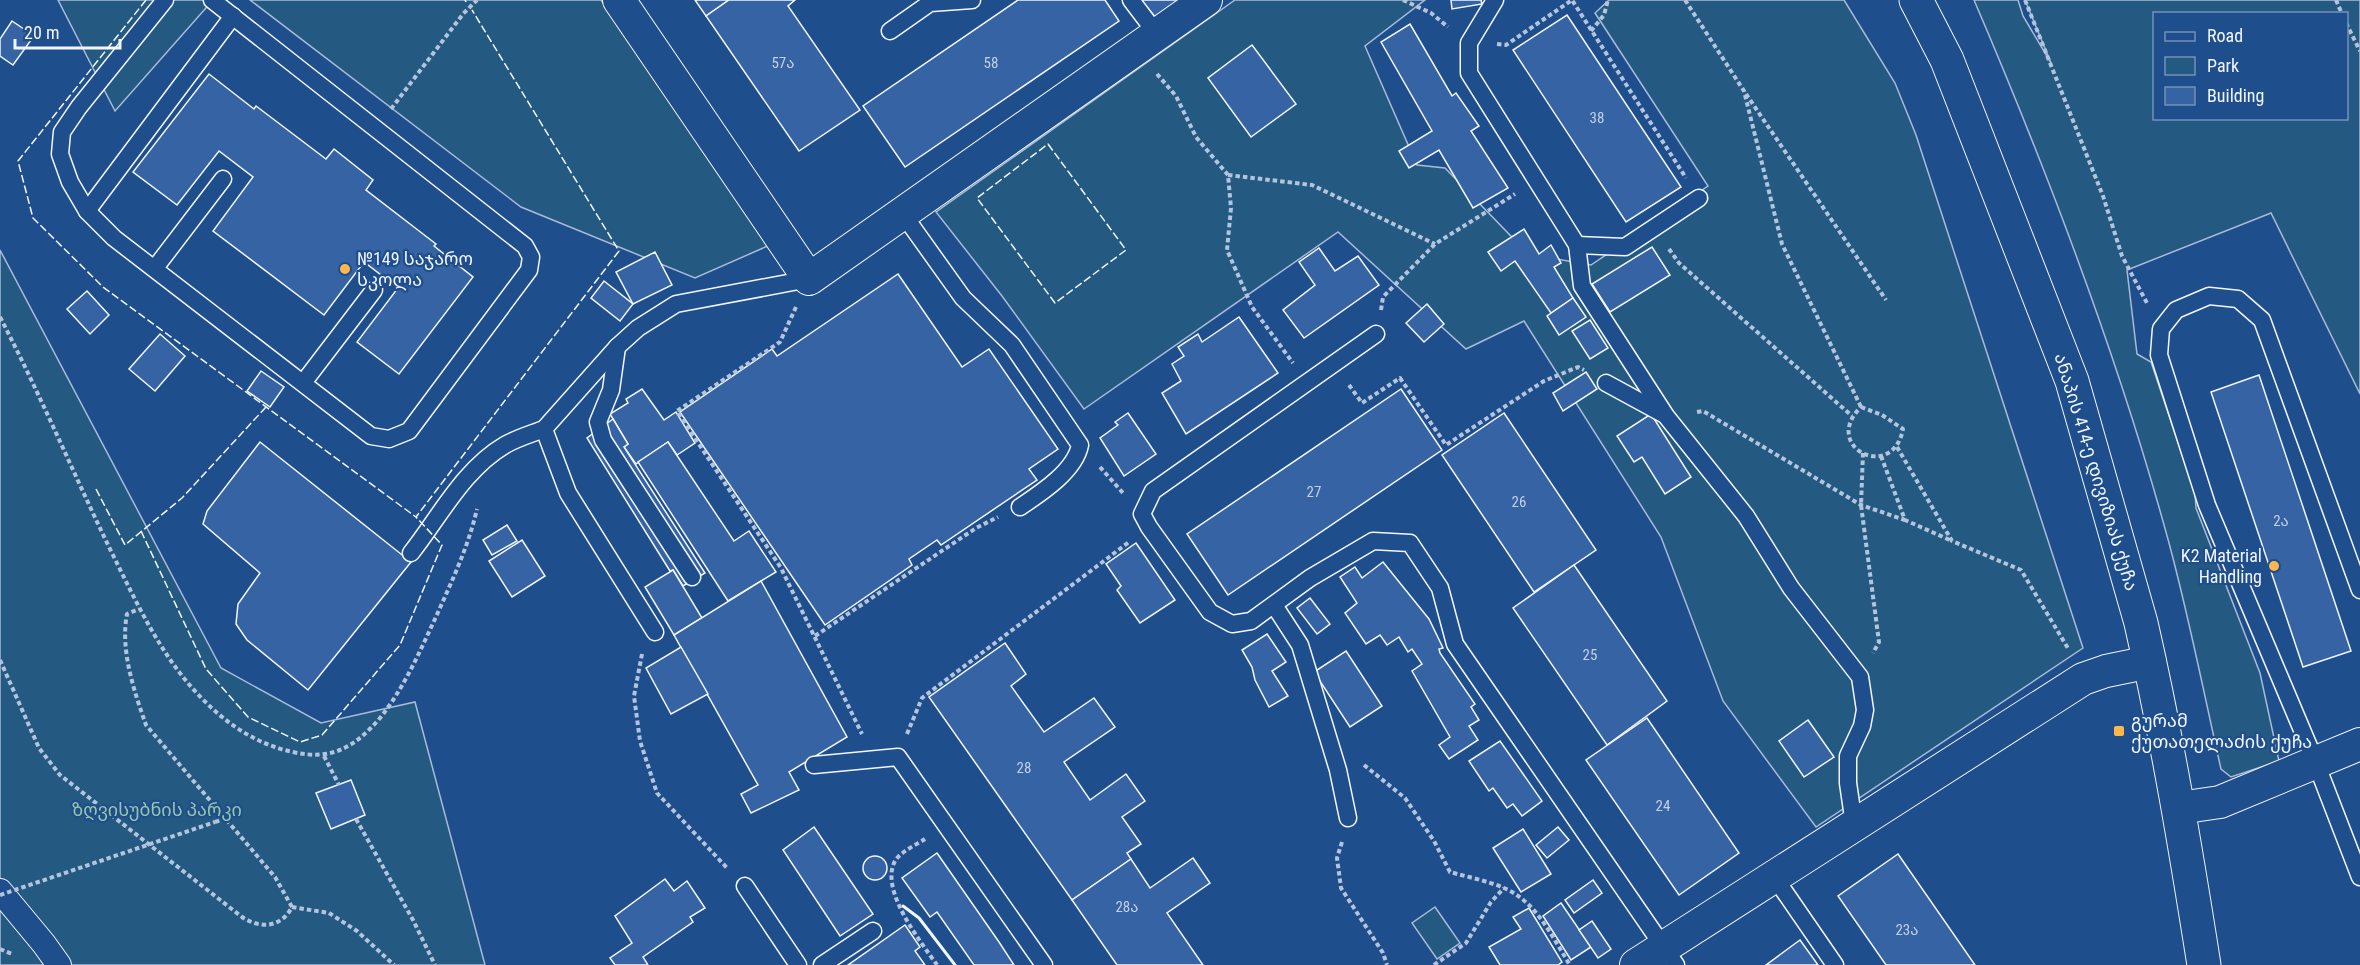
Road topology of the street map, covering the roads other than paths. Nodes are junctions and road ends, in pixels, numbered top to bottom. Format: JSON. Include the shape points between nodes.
{"nodes":[{"id":1,"x":165,"y":0,"type":"edge"},
{"id":2,"x":212,"y":0,"type":"edge"},
{"id":3,"x":620,"y":0,"type":"edge"},
{"id":4,"x":972,"y":0,"type":"edge"},
{"id":5,"x":1131,"y":0,"type":"edge"},
{"id":6,"x":1206,"y":0,"type":"edge"},
{"id":7,"x":1495,"y":0,"type":"edge"},
{"id":8,"x":1916,"y":0,"type":"edge"},
{"id":9,"x":233,"y":16,"type":"junction"},
{"id":10,"x":890,"y":31,"type":"dead end"},
{"id":11,"x":1146,"y":41,"type":"junction"},
{"id":12,"x":223,"y":179,"type":"dead end"},
{"id":13,"x":1699,"y":198,"type":"road end"},
{"id":14,"x":87,"y":211,"type":"junction"},
{"id":15,"x":903,"y":214,"type":"junction"},
{"id":16,"x":1577,"y":245,"type":"junction"},
{"id":17,"x":155,"y":268,"type":"junction"},
{"id":18,"x":809,"y":279,"type":"junction"},
{"id":19,"x":374,"y":290,"type":"dead end"},
{"id":20,"x":1376,"y":334,"type":"dead end"},
{"id":21,"x":616,"y":347,"type":"junction"},
{"id":22,"x":1606,"y":382,"type":"dead end"},
{"id":23,"x":303,"y":383,"type":"junction"},
{"id":24,"x":1666,"y":416,"type":"junction"},
{"id":25,"x":544,"y":429,"type":"junction"},
{"id":26,"x":1020,"y":507,"type":"road end"},
{"id":27,"x":411,"y":553,"type":"dead end"},
{"id":28,"x":692,"y":577,"type":"dead end"},
{"id":29,"x":2360,"y":590,"type":"edge"},
{"id":30,"x":1274,"y":605,"type":"junction"},
{"id":31,"x":656,"y":632,"type":"road end"},
{"id":32,"x":2150,"y":662,"type":"junction"},
{"id":33,"x":2360,"y":744,"type":"edge"},
{"id":34,"x":2316,"y":763,"type":"junction"},
{"id":35,"x":814,"y":765,"type":"dead end"},
{"id":36,"x":2179,"y":808,"type":"junction"},
{"id":37,"x":1348,"y":818,"type":"road end"},
{"id":38,"x":1854,"y":824,"type":"junction"},
{"id":39,"x":1773,"y":875,"type":"junction"},
{"id":40,"x":2360,"y":877,"type":"edge"},
{"id":41,"x":745,"y":886,"type":"road end"},
{"id":42,"x":0,"y":893,"type":"edge"},
{"id":43,"x":873,"y":931,"type":"dead end"},
{"id":44,"x":1669,"y":956,"type":"edge"},
{"id":45,"x":59,"y":965,"type":"edge"},
{"id":46,"x":798,"y":965,"type":"edge"},
{"id":47,"x":822,"y":965,"type":"edge"},
{"id":48,"x":1044,"y":965,"type":"edge"},
{"id":49,"x":1636,"y":965,"type":"edge"},
{"id":50,"x":1835,"y":965,"type":"edge"},
{"id":51,"x":2204,"y":965,"type":"edge"}],
"edges":[{"from":1,"to":14,"type":"lane","via":[[62,132],[60,154]]},
{"from":2,"to":9,"type":"lane"},
{"from":3,"to":18,"type":"street"},
{"from":4,"to":10,"type":"lane","via":[[930,3]]},
{"from":5,"to":11,"type":"lane"},
{"from":6,"to":11,"type":"street"},
{"from":7,"to":16,"type":"lane","via":[[1469,44],[1469,73]]},
{"from":8,"to":32,"type":"main road","name":"ანაპის 414-ე დივიზიას ქუჩა","via":[[1947,60],[2072,381]]},
{"from":9,"to":14,"type":"lane"},
{"from":9,"to":23,"type":"lane","via":[[525,246],[531,256],[529,270],[409,431],[389,439],[371,436]]},
{"from":11,"to":15,"type":"street"},
{"from":12,"to":17,"type":"lane"},
{"from":13,"to":16,"type":"lane","via":[[1624,247]]},
{"from":14,"to":17,"type":"lane","via":[[114,238]]},
{"from":15,"to":18,"type":"street"},
{"from":15,"to":26,"type":"lane","via":[[963,298],[1012,345],[1080,444],[1078,455],[1050,487]]},
{"from":16,"to":24,"type":"lane","via":[[1582,286]]},
{"from":17,"to":23,"type":"lane"},
{"from":18,"to":21,"type":"lane","via":[[676,304]]},
{"from":19,"to":23,"type":"lane"},
{"from":20,"to":30,"type":"lane","via":[[1153,491],[1145,521],[1210,612],[1232,624],[1251,621]]},
{"from":21,"to":25,"type":"lane"},
{"from":21,"to":28,"type":"lane","via":[[611,390],[599,429]]},
{"from":22,"to":24,"type":"lane"},
{"from":24,"to":38,"type":"lane","via":[[1746,516],[1791,588],[1860,677],[1865,710],[1848,756]]},
{"from":25,"to":27,"type":"lane","via":[[508,443],[477,466]]},
{"from":25,"to":31,"type":"lane","via":[[568,494]]},
{"from":29,"to":34,"type":"lane","via":[[2262,320],[2238,299],[2209,296],[2176,310],[2161,330],[2159,355],[2207,505]]},
{"from":30,"to":37,"type":"lane","via":[[1300,645]]},
{"from":30,"to":44,"type":"lane","via":[[1310,578],[1373,541],[1410,543],[1440,588],[1455,644]]},
{"from":32,"to":36,"type":"main road","name":"ანაპის 414-ე დივიზიას ქუჩა"},
{"from":32,"to":38,"type":"street","via":[[2083,679]]},
{"from":33,"to":34,"type":"street"},
{"from":34,"to":36,"type":"street","via":[[2215,803]]},
{"from":34,"to":40,"type":"lane"},
{"from":35,"to":48,"type":"lane","via":[[898,757]]},
{"from":36,"to":51,"type":"main road","name":"ანაპის 414-ე დივიზიას ქუჩა"},
{"from":38,"to":39,"type":"street"},
{"from":39,"to":44,"type":"street"},
{"from":39,"to":50,"type":"lane"},
{"from":41,"to":46,"type":"lane"},
{"from":42,"to":45,"type":"street"},
{"from":43,"to":47,"type":"lane"},
{"from":44,"to":49,"type":"street"}]}
